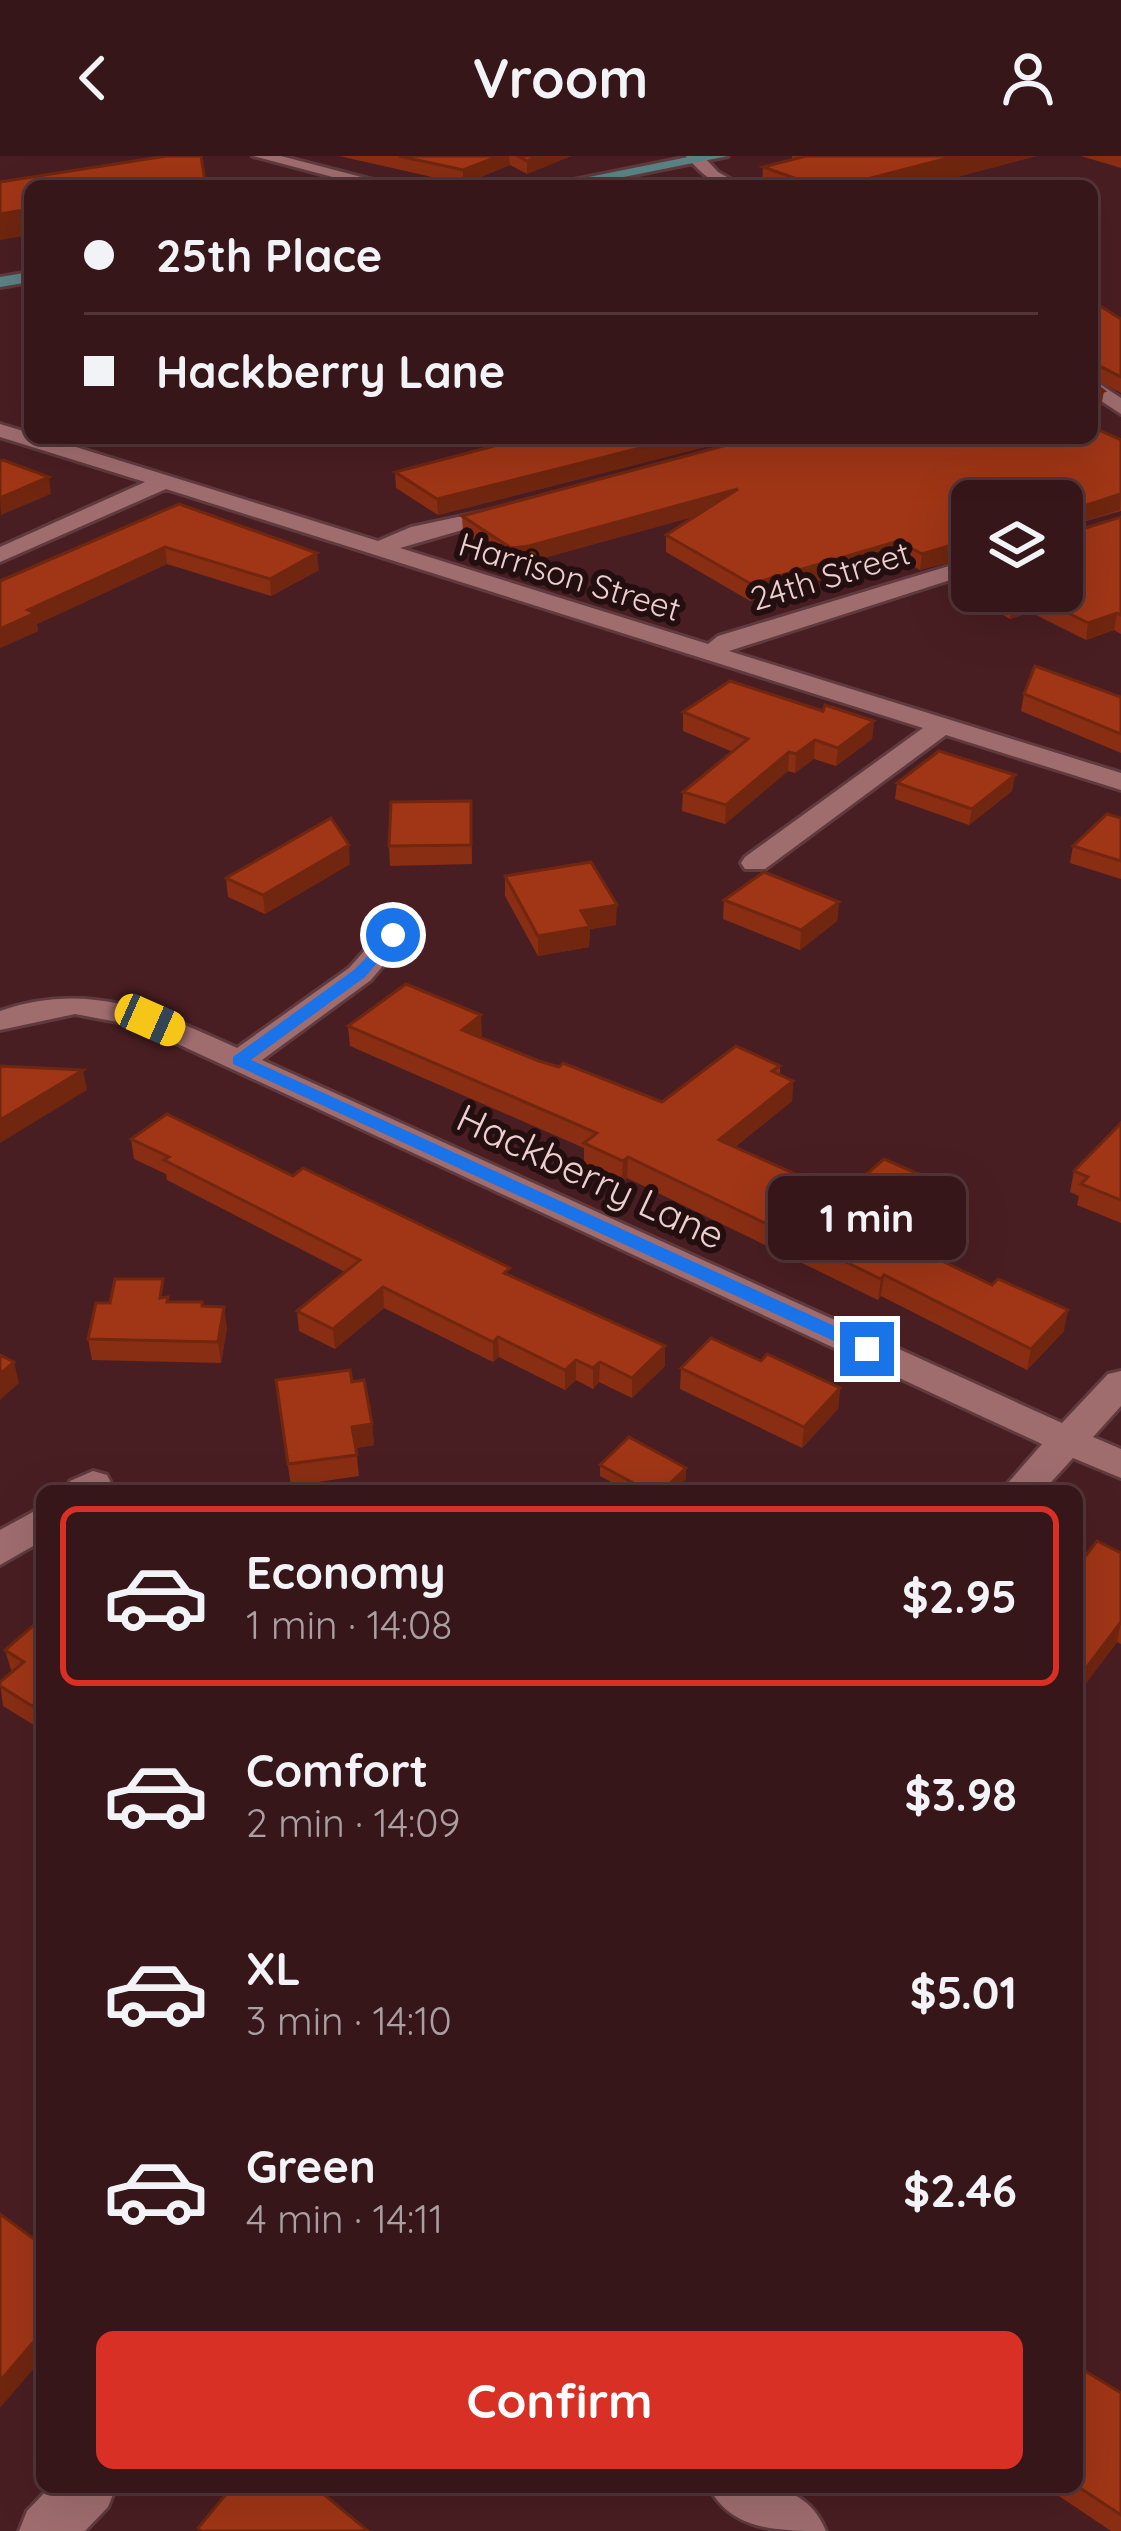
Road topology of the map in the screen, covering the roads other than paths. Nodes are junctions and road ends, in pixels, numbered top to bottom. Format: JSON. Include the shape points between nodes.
{"nodes":[{"id":1,"x":261,"y":156,"type":"edge"},
{"id":2,"x":720,"y":156,"type":"edge"},
{"id":3,"x":696,"y":158,"type":"edge"},
{"id":4,"x":363,"y":180,"type":"edge"},
{"id":5,"x":583,"y":180,"type":"edge"},
{"id":6,"x":722,"y":180,"type":"edge"},
{"id":7,"x":44,"y":444,"type":"edge"},
{"id":8,"x":164,"y":482,"type":"junction"},
{"id":9,"x":532,"y":502,"type":"edge"},
{"id":10,"x":376,"y":550,"type":"junction"},
{"id":11,"x":0,"y":555,"type":"edge"},
{"id":12,"x":951,"y":572,"type":"edge"},
{"id":13,"x":711,"y":654,"type":"junction"},
{"id":14,"x":942,"y":727,"type":"junction"},
{"id":15,"x":1121,"y":782,"type":"edge"},
{"id":16,"x":755,"y":862,"type":"dead end"},
{"id":17,"x":393,"y":935,"type":"dead end"},
{"id":18,"x":0,"y":1021,"type":"edge"},
{"id":19,"x":239,"y":1061,"type":"junction"},
{"id":20,"x":1121,"y":1383,"type":"edge"},
{"id":21,"x":1067,"y":1441,"type":"junction"},
{"id":22,"x":1121,"y":1465,"type":"edge"},
{"id":23,"x":1026,"y":1485,"type":"edge"},
{"id":24,"x":36,"y":1525,"type":"edge"},
{"id":25,"x":0,"y":1550,"type":"edge"},
{"id":26,"x":82,"y":2493,"type":"edge"},
{"id":27,"x":745,"y":2493,"type":"edge"},
{"id":28,"x":47,"y":2531,"type":"edge"},
{"id":29,"x":798,"y":2531,"type":"edge"}],
"edges":[{"from":1,"to":4,"type":"street"},
{"from":2,"to":3,"type":"main road"},
{"from":3,"to":5,"type":"main road"},
{"from":3,"to":6,"type":"street"},
{"from":7,"to":8,"type":"street","name":"Harrison Street"},
{"from":8,"to":10,"type":"street","name":"Harrison Street"},
{"from":8,"to":11,"type":"street"},
{"from":9,"to":10,"type":"street"},
{"from":10,"to":13,"type":"street","name":"Harrison Street"},
{"from":12,"to":13,"type":"street","name":"24th Street","via":[[727,641]]},
{"from":13,"to":14,"type":"street","name":"Harrison Street"},
{"from":14,"to":15,"type":"street","name":"Harrison Street"},
{"from":14,"to":16,"type":"street"},
{"from":17,"to":19,"type":"street","via":[[360,974]]},
{"from":18,"to":19,"type":"street","name":"Hackberry Lane","via":[[75,1002],[116,1007]]},
{"from":19,"to":21,"type":"street","name":"Hackberry Lane"},
{"from":20,"to":21,"type":"street"},
{"from":21,"to":22,"type":"street","name":"Hackberry Lane"},
{"from":21,"to":23,"type":"street"},
{"from":24,"to":25,"type":"street"},
{"from":26,"to":28,"type":"street"},
{"from":27,"to":29,"type":"street"}]}
